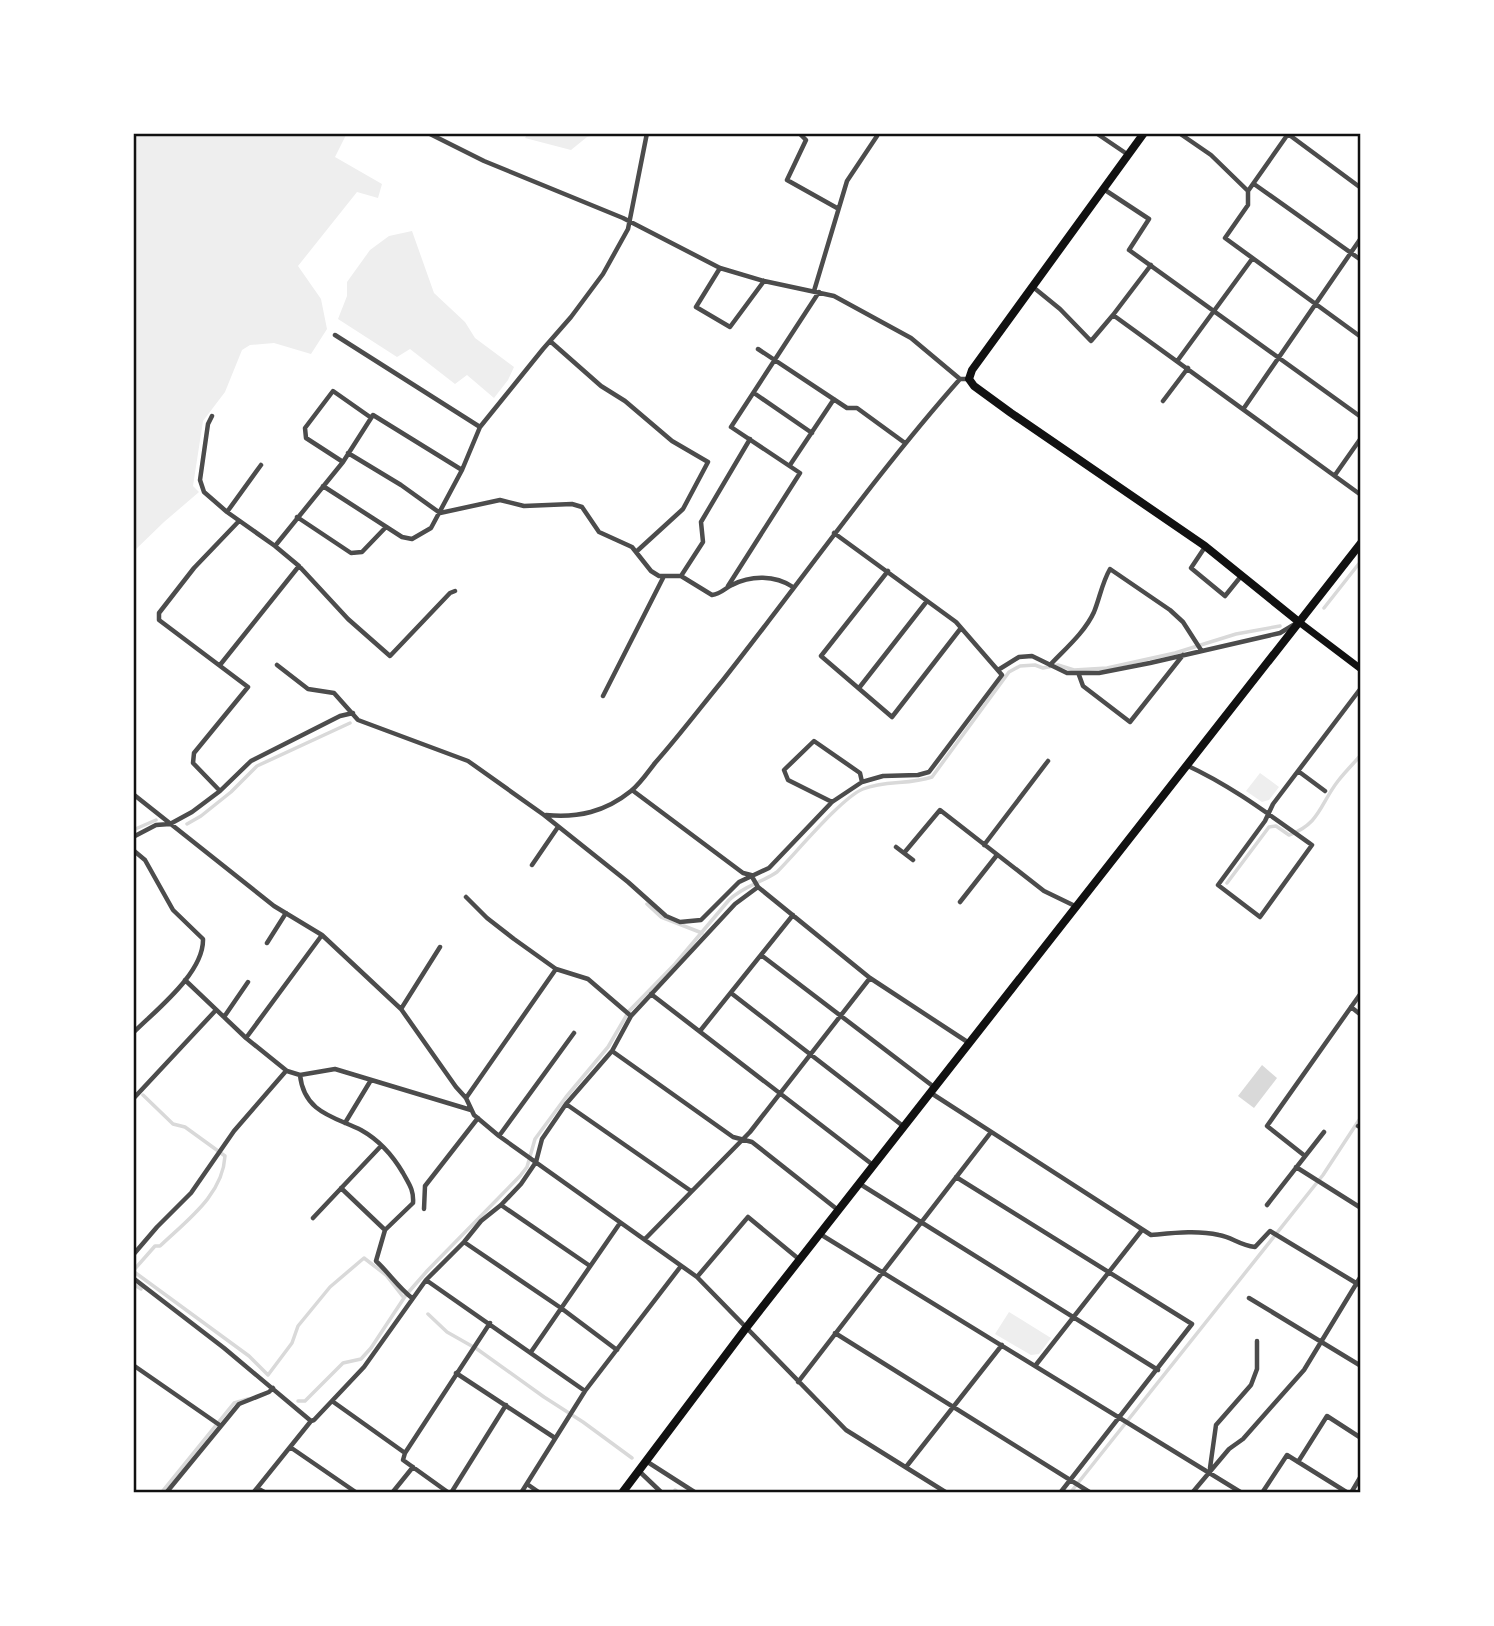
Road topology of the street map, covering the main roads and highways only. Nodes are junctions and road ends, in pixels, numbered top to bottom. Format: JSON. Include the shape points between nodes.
{"nodes":[{"id":1,"x":1144,"y":133,"type":"edge"},
{"id":2,"x":1361,"y":542,"type":"edge"},
{"id":3,"x":1299,"y":622,"type":"junction"},
{"id":4,"x":1361,"y":669,"type":"edge"},
{"id":5,"x":622,"y":1493,"type":"edge"}],
"edges":[{"from":1,"to":3,"type":"main road","via":[[964,379],[1205,546]]},
{"from":2,"to":3,"type":"main road"},
{"from":3,"to":4,"type":"main road"},
{"from":3,"to":5,"type":"main road"}]}
